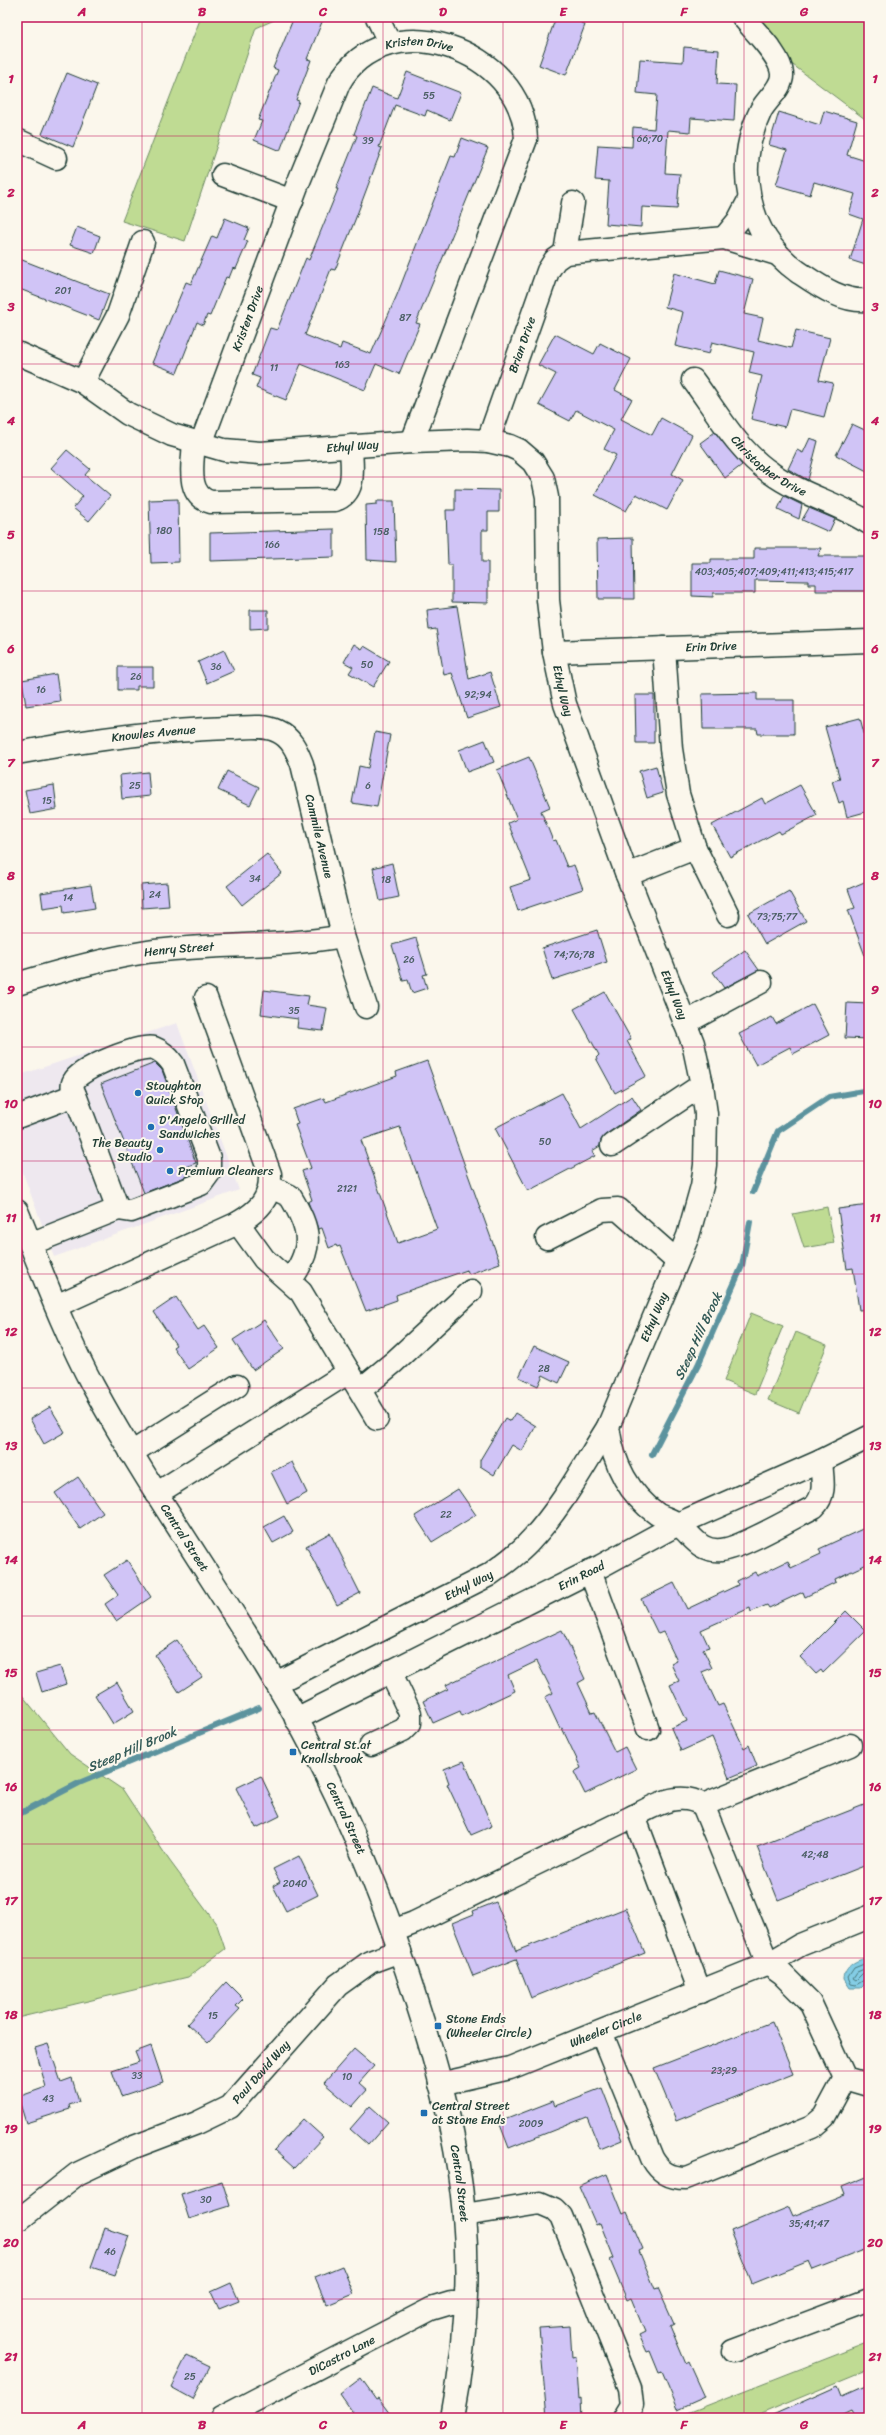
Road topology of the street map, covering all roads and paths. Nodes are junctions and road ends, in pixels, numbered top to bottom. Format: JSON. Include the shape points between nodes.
{"nodes":[{"id":1,"x":377,"y":17,"type":"edge"},
{"id":2,"x":743,"y":17,"type":"edge"},
{"id":3,"x":390,"y":44,"type":"junction"},
{"id":4,"x":17,"y":140,"type":"edge"},
{"id":5,"x":56,"y":158,"type":"dead end"},
{"id":6,"x":223,"y":175,"type":"dead end"},
{"id":7,"x":749,"y":200,"type":"junction"},
{"id":8,"x":292,"y":201,"type":"junction"},
{"id":9,"x":573,"y":203,"type":"dead end"},
{"id":10,"x":724,"y":238,"type":"junction"},
{"id":11,"x":144,"y":242,"type":"dead end"},
{"id":12,"x":565,"y":253,"type":"junction"},
{"id":13,"x":778,"y":254,"type":"junction"},
{"id":14,"x":869,"y":300,"type":"edge"},
{"id":15,"x":17,"y":352,"type":"edge"},
{"id":16,"x":693,"y":380,"type":"dead end"},
{"id":17,"x":83,"y":382,"type":"junction"},
{"id":18,"x":488,"y":441,"type":"junction"},
{"id":19,"x":412,"y":442,"type":"junction"},
{"id":20,"x":197,"y":443,"type":"junction"},
{"id":21,"x":351,"y":446,"type":"junction"},
{"id":22,"x":869,"y":523,"type":"edge"},
{"id":23,"x":869,"y":641,"type":"edge"},
{"id":24,"x":664,"y":648,"type":"junction"},
{"id":25,"x":554,"y":652,"type":"junction"},
{"id":26,"x":288,"y":738,"type":"joint"},
{"id":27,"x":17,"y":753,"type":"edge"},
{"id":28,"x":696,"y":848,"type":"junction"},
{"id":29,"x":627,"y":876,"type":"junction"},
{"id":30,"x":728,"y":915,"type":"dead end"},
{"id":31,"x":343,"y":936,"type":"junction"},
{"id":32,"x":762,"y":982,"type":"dead end"},
{"id":33,"x":17,"y":984,"type":"edge"},
{"id":34,"x":206,"y":998,"type":"dead end"},
{"id":35,"x":366,"y":1007,"type":"dead end"},
{"id":36,"x":685,"y":1022,"type":"junction"},
{"id":37,"x":702,"y":1086,"type":"junction"},
{"id":38,"x":75,"y":1095,"type":"junction"},
{"id":39,"x":17,"y":1117,"type":"edge"},
{"id":40,"x":612,"y":1145,"type":"dead end"},
{"id":41,"x":271,"y":1187,"type":"junction"},
{"id":42,"x":118,"y":1209,"type":"junction"},
{"id":43,"x":17,"y":1211,"type":"edge"},
{"id":44,"x":238,"y":1223,"type":"junction"},
{"id":45,"x":547,"y":1238,"type":"dead end"},
{"id":46,"x":30,"y":1244,"type":"junction"},
{"id":47,"x":677,"y":1261,"type":"junction"},
{"id":48,"x":290,"y":1281,"type":"junction"},
{"id":49,"x":471,"y":1291,"type":"dead end"},
{"id":50,"x":56,"y":1306,"type":"junction"},
{"id":51,"x":355,"y":1381,"type":"junction"},
{"id":52,"x":238,"y":1386,"type":"dead end"},
{"id":53,"x":377,"y":1419,"type":"dead end"},
{"id":54,"x":608,"y":1427,"type":"junction"},
{"id":55,"x":869,"y":1437,"type":"edge"},
{"id":56,"x":131,"y":1453,"type":"junction"},
{"id":57,"x":821,"y":1461,"type":"junction"},
{"id":58,"x":156,"y":1494,"type":"junction"},
{"id":59,"x":678,"y":1524,"type":"junction"},
{"id":60,"x":590,"y":1571,"type":"junction"},
{"id":61,"x":390,"y":1671,"type":"junction"},
{"id":62,"x":276,"y":1683,"type":"junction"},
{"id":63,"x":296,"y":1719,"type":"junction"},
{"id":64,"x":648,"y":1729,"type":"dead end"},
{"id":65,"x":371,"y":1745,"type":"dead end"},
{"id":66,"x":850,"y":1746,"type":"dead end"},
{"id":67,"x":702,"y":1805,"type":"junction"},
{"id":68,"x":634,"y":1816,"type":"junction"},
{"id":69,"x":869,"y":1917,"type":"edge"},
{"id":70,"x":393,"y":1931,"type":"junction"},
{"id":71,"x":400,"y":1951,"type":"junction"},
{"id":72,"x":768,"y":1964,"type":"junction"},
{"id":73,"x":700,"y":1992,"type":"junction"},
{"id":74,"x":601,"y":2032,"type":"junction"},
{"id":75,"x":846,"y":2078,"type":"junction"},
{"id":76,"x":440,"y":2084,"type":"junction"},
{"id":77,"x":869,"y":2085,"type":"edge"},
{"id":78,"x":464,"y":2215,"type":"junction"},
{"id":79,"x":21,"y":2218,"type":"dead end"},
{"id":80,"x":869,"y":2300,"type":"edge"},
{"id":81,"x":465,"y":2303,"type":"junction"},
{"id":82,"x":733,"y":2351,"type":"dead end"},
{"id":83,"x":222,"y":2418,"type":"edge"},
{"id":84,"x":452,"y":2418,"type":"edge"},
{"id":85,"x":624,"y":2418,"type":"edge"}],
"edges":[{"from":1,"to":3,"type":"street"},
{"from":2,"to":7,"type":"street","via":[[774,56],[782,73],[782,80],[761,110],[752,134],[746,172]]},
{"from":3,"to":8,"type":"street","name":"Kristen Drive","via":[[365,56],[345,73]]},
{"from":3,"to":19,"type":"street","name":"Kristen Drive","via":[[432,42],[486,64],[503,79],[520,106],[526,123],[523,153]]},
{"from":4,"to":5,"type":"street"},
{"from":6,"to":8,"type":"street"},
{"from":7,"to":10,"type":"street","via":[[738,221]]},
{"from":7,"to":13,"type":"street","via":[[760,226]]},
{"from":8,"to":20,"type":"street","name":"Kristen Drive"},
{"from":9,"to":12,"type":"street"},
{"from":10,"to":12,"type":"street"},
{"from":10,"to":13,"type":"street"},
{"from":11,"to":17,"type":"street","via":[[118,316]]},
{"from":12,"to":18,"type":"street","name":"Brian Drive","via":[[555,260],[548,271]]},
{"from":13,"to":14,"type":"street","via":[[813,282],[829,291],[854,300]]},
{"from":15,"to":17,"type":"street","name":"Ethyl Way"},
{"from":16,"to":22,"type":"street","name":"Christopher Drive","via":[[754,460],[765,469],[800,491]]},
{"from":17,"to":20,"type":"street","name":"Ethyl Way","via":[[128,414],[172,435]]},
{"from":18,"to":19,"type":"street","name":"Ethyl Way"},
{"from":18,"to":25,"type":"street","name":"Ethyl Way","via":[[519,450],[533,462],[543,478],[548,509],[548,600]]},
{"from":19,"to":21,"type":"street","name":"Ethyl Way"},
{"from":20,"to":21,"type":"street","name":"Ethyl Way","via":[[250,453]]},
{"from":20,"to":21,"type":"street","via":[[194,490],[203,500],[211,502],[335,500],[350,489]]},
{"from":23,"to":24,"type":"street","name":"Erin Drive"},
{"from":24,"to":25,"type":"street","name":"Erin Drive"},
{"from":24,"to":28,"type":"street","via":[[671,749],[678,794]]},
{"from":25,"to":29,"type":"street","name":"Ethyl Way","via":[[570,722]]},
{"from":26,"to":27,"type":"street","name":"Knowles Avenue","via":[[265,727],[197,729],[102,737]]},
{"from":26,"to":31,"type":"street","name":"Cammile Avenue","via":[[302,764]]},
{"from":28,"to":29,"type":"street"},
{"from":28,"to":30,"type":"street"},
{"from":29,"to":36,"type":"street","name":"Ethyl Way"},
{"from":31,"to":33,"type":"street","name":"Henry Street","via":[[308,943],[147,952]]},
{"from":31,"to":35,"type":"street","name":"Cammile Avenue"},
{"from":32,"to":36,"type":"street"},
{"from":34,"to":41,"type":"street","via":[[266,1162]]},
{"from":36,"to":37,"type":"street","name":"Ethyl Way","via":[[693,1043]]},
{"from":37,"to":40,"type":"street"},
{"from":37,"to":47,"type":"street","name":"Ethyl Way","via":[[706,1143],[702,1186],[688,1236]]},
{"from":38,"to":39,"type":"street"},
{"from":38,"to":42,"type":"street"},
{"from":38,"to":42,"type":"street","via":[[74,1080],[84,1070],[143,1048],[154,1048],[168,1057],[173,1064],[209,1158],[209,1173],[200,1184],[130,1211]]},
{"from":41,"to":44,"type":"street","via":[[259,1208]]},
{"from":41,"to":48,"type":"street","via":[[290,1196],[307,1236],[306,1256]]},
{"from":42,"to":46,"type":"street"},
{"from":43,"to":46,"type":"street","name":"Central Street"},
{"from":44,"to":48,"type":"street","via":[[264,1259]]},
{"from":44,"to":50,"type":"street"},
{"from":45,"to":47,"type":"street","via":[[602,1210],[618,1209]]},
{"from":46,"to":50,"type":"street","name":"Central Street"},
{"from":47,"to":54,"type":"street","name":"Ethyl Way"},
{"from":48,"to":51,"type":"street","via":[[301,1292]]},
{"from":49,"to":51,"type":"street","via":[[394,1362]]},
{"from":50,"to":56,"type":"street","name":"Central Street","via":[[91,1383]]},
{"from":51,"to":53,"type":"street"},
{"from":51,"to":58,"type":"street"},
{"from":52,"to":56,"type":"street"},
{"from":54,"to":59,"type":"street","via":[[610,1443],[626,1482],[645,1504]]},
{"from":54,"to":62,"type":"street","name":"Ethyl Way","via":[[555,1510],[532,1540],[512,1558],[489,1575]]},
{"from":55,"to":57,"type":"street","name":"Erin Road"},
{"from":56,"to":58,"type":"street","name":"Central Street"},
{"from":57,"to":59,"type":"street","name":"Erin Road"},
{"from":57,"to":59,"type":"street","via":[[823,1493],[814,1507],[729,1549],[711,1550],[702,1547]]},
{"from":58,"to":62,"type":"street","name":"Central Street"},
{"from":59,"to":60,"type":"street","name":"Erin Road"},
{"from":60,"to":61,"type":"street","name":"Erin Road"},
{"from":60,"to":64,"type":"street"},
{"from":61,"to":63,"type":"street","name":"Erin Road"},
{"from":61,"to":65,"type":"street","via":[[410,1713],[410,1723],[403,1730]]},
{"from":62,"to":63,"type":"street","name":"Central Street"},
{"from":63,"to":70,"type":"street","name":"Central Street","via":[[349,1825]]},
{"from":66,"to":67,"type":"street"},
{"from":67,"to":68,"type":"street","via":[[693,1799],[679,1798],[660,1803]]},
{"from":67,"to":72,"type":"street"},
{"from":68,"to":70,"type":"street"},
{"from":68,"to":73,"type":"street"},
{"from":69,"to":72,"type":"street","name":"Wheeler Circle","via":[[800,1945]]},
{"from":70,"to":71,"type":"street","name":"Central Street"},
{"from":71,"to":76,"type":"street","name":"Central Street"},
{"from":71,"to":79,"type":"street","name":"Paul David Way","via":[[370,1962],[338,1985],[230,2107],[197,2124],[134,2147],[77,2174]]},
{"from":72,"to":73,"type":"street","name":"Wheeler Circle"},
{"from":72,"to":75,"type":"street","via":[[810,2002]]},
{"from":73,"to":74,"type":"street","name":"Wheeler Circle"},
{"from":74,"to":75,"type":"street","via":[[652,2158],[666,2175],[675,2178],[686,2178],[812,2127],[824,2117]]},
{"from":74,"to":76,"type":"street","name":"Wheeler Circle","via":[[510,2068]]},
{"from":75,"to":77,"type":"street"},
{"from":76,"to":78,"type":"street","name":"Central Street","via":[[453,2143]]},
{"from":78,"to":81,"type":"street","name":"Central Street"},
{"from":78,"to":85,"type":"street","via":[[540,2203],[554,2209],[561,2216],[633,2397],[632,2405]]},
{"from":80,"to":82,"type":"street"},
{"from":81,"to":83,"type":"street","name":"DiCastro Lane","via":[[451,2303],[432,2309]]},
{"from":81,"to":84,"type":"street","name":"Central Street","via":[[462,2358]]}]}
